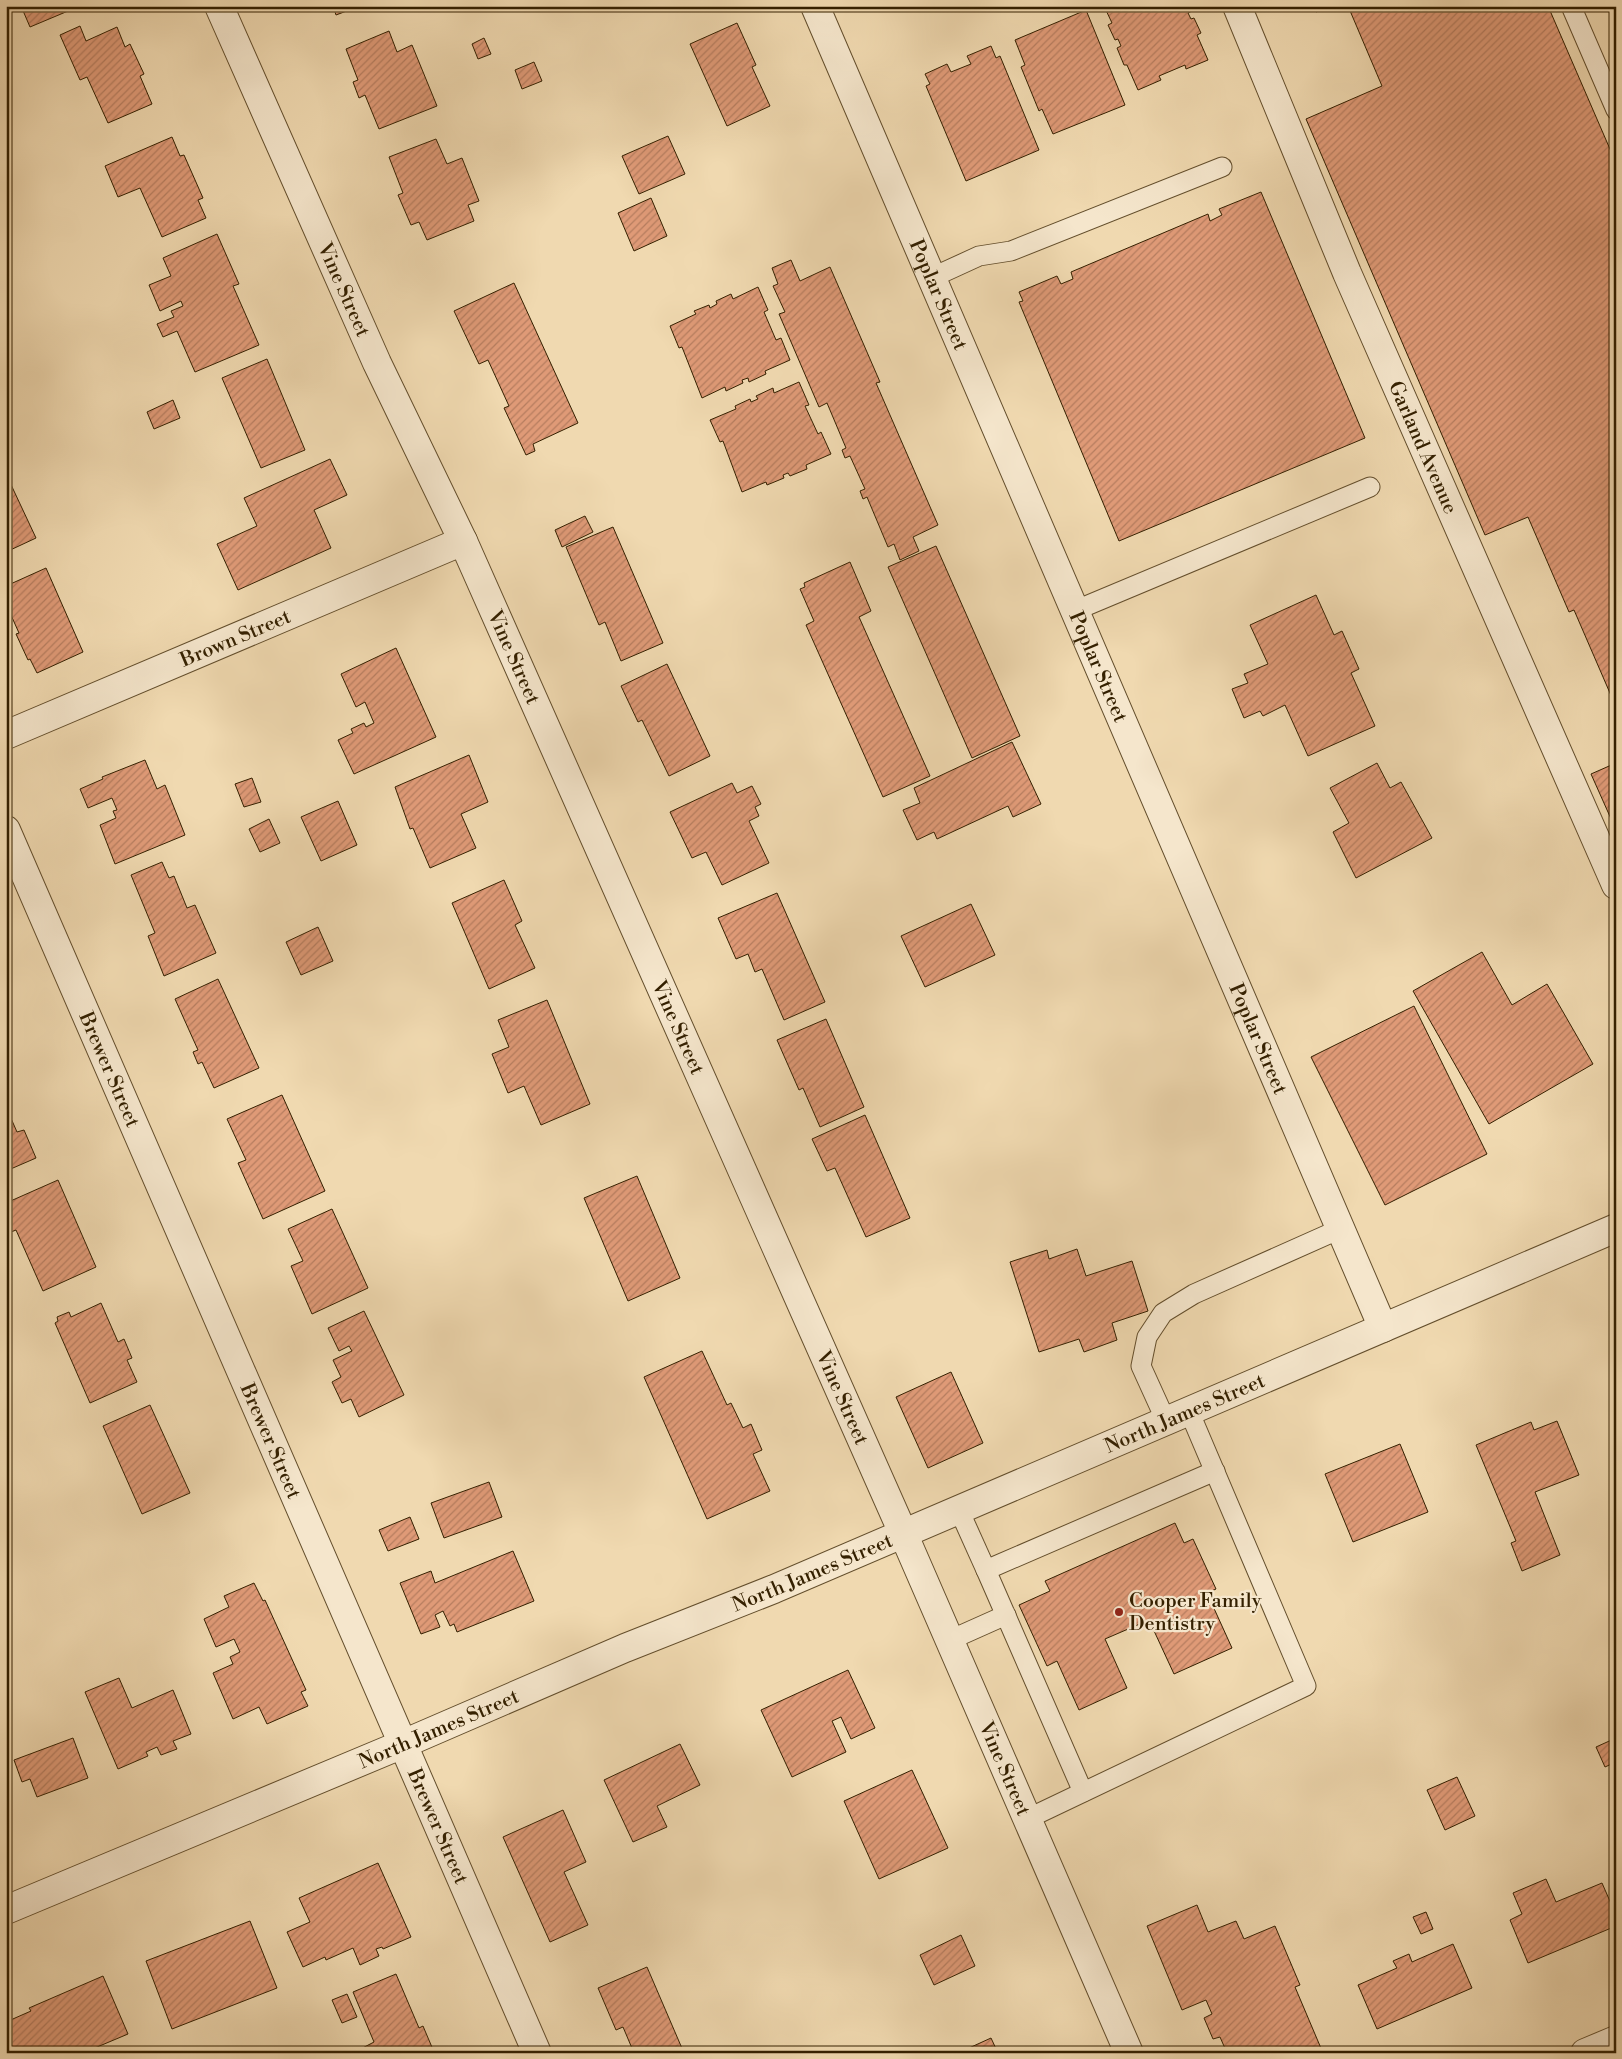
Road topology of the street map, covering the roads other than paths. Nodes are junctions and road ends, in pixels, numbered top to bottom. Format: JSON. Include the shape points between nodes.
{"nodes":[{"id":1,"x":219,"y":6,"type":"edge"},
{"id":2,"x":815,"y":6,"type":"edge"},
{"id":3,"x":1237,"y":6,"type":"edge"},
{"id":4,"x":1571,"y":6,"type":"edge"},
{"id":5,"x":1616,"y":110,"type":"edge"},
{"id":6,"x":1222,"y":167,"type":"dead end"},
{"id":7,"x":931,"y":278,"type":"junction"},
{"id":8,"x":1370,"y":487,"type":"dead end"},
{"id":9,"x":463,"y":540,"type":"junction"},
{"id":10,"x":1074,"y":611,"type":"junction"},
{"id":11,"x":6,"y":734,"type":"edge"},
{"id":12,"x":6,"y":830,"type":"edge"},
{"id":13,"x":1616,"y":885,"type":"edge"},
{"id":14,"x":1616,"y":1228,"type":"edge"},
{"id":15,"x":1340,"y":1229,"type":"junction"},
{"id":16,"x":1383,"y":1328,"type":"junction"},
{"id":17,"x":1177,"y":1416,"type":"junction"},
{"id":18,"x":1214,"y":1471,"type":"junction"},
{"id":19,"x":959,"y":1510,"type":"junction"},
{"id":20,"x":903,"y":1533,"type":"junction"},
{"id":21,"x":986,"y":1570,"type":"junction"},
{"id":22,"x":1006,"y":1615,"type":"junction"},
{"id":23,"x":950,"y":1640,"type":"junction"},
{"id":24,"x":403,"y":1744,"type":"junction"},
{"id":25,"x":1083,"y":1792,"type":"junction"},
{"id":26,"x":1027,"y":1819,"type":"junction"},
{"id":27,"x":6,"y":1910,"type":"edge"},
{"id":28,"x":1616,"y":2040,"type":"edge"},
{"id":29,"x":537,"y":2053,"type":"edge"},
{"id":30,"x":1129,"y":2053,"type":"edge"},
{"id":31,"x":1585,"y":2053,"type":"edge"}],
"edges":[{"from":1,"to":9,"type":"street","name":"Vine Street","via":[[377,363]]},
{"from":2,"to":7,"type":"street","name":"Poplar Street"},
{"from":3,"to":13,"type":"street","name":"Garland Avenue","via":[[1347,273]]},
{"from":4,"to":5,"type":"lane"},
{"from":6,"to":7,"type":"lane","via":[[1011,251],[979,256]]},
{"from":7,"to":10,"type":"street","name":"Poplar Street"},
{"from":8,"to":10,"type":"lane"},
{"from":9,"to":11,"type":"street","name":"Brown Street"},
{"from":9,"to":20,"type":"street","name":"Vine Street"},
{"from":10,"to":15,"type":"street","name":"Poplar Street"},
{"from":12,"to":24,"type":"street","name":"Brewer Street"},
{"from":14,"to":16,"type":"street","name":"North James Street"},
{"from":15,"to":16,"type":"street","name":"Poplar Street"},
{"from":15,"to":17,"type":"lane","via":[[1194,1294],[1163,1313],[1147,1337],[1141,1366]]},
{"from":16,"to":17,"type":"street","name":"North James Street"},
{"from":17,"to":18,"type":"lane"},
{"from":17,"to":19,"type":"street","name":"North James Street"},
{"from":18,"to":21,"type":"lane"},
{"from":18,"to":25,"type":"lane","via":[[1306,1686]]},
{"from":19,"to":20,"type":"street","name":"North James Street"},
{"from":19,"to":21,"type":"lane"},
{"from":20,"to":23,"type":"street","name":"Vine Street"},
{"from":20,"to":24,"type":"street","name":"North James Street"},
{"from":21,"to":22,"type":"lane"},
{"from":22,"to":23,"type":"lane"},
{"from":22,"to":25,"type":"lane"},
{"from":23,"to":26,"type":"street","name":"Vine Street"},
{"from":24,"to":27,"type":"street","name":"North James Street"},
{"from":24,"to":29,"type":"street","name":"Brewer Street"},
{"from":25,"to":26,"type":"lane"},
{"from":26,"to":30,"type":"street","name":"Vine Street"},
{"from":28,"to":31,"type":"street"}]}
